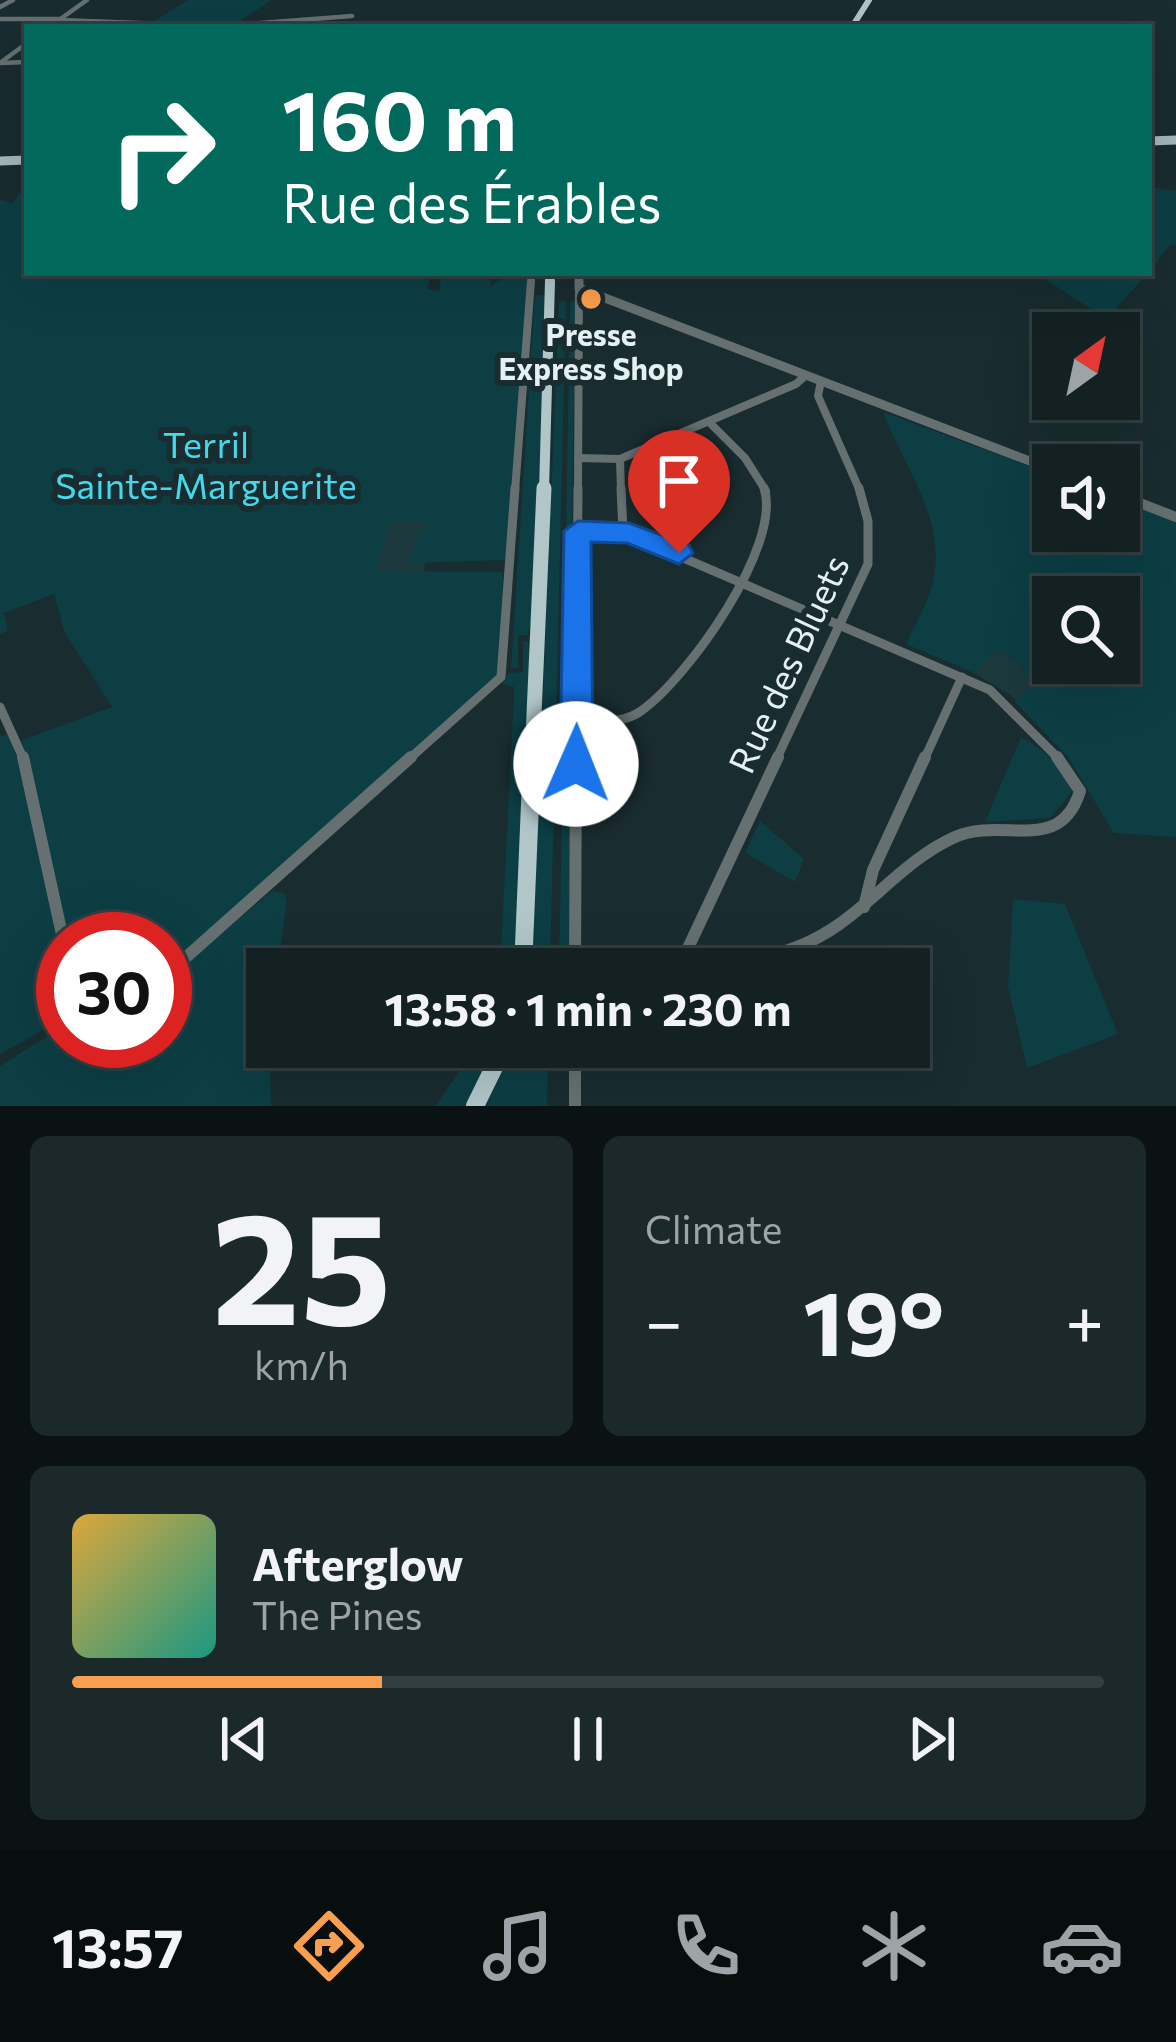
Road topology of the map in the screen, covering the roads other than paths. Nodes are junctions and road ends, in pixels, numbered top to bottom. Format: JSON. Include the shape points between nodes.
{"nodes":[{"id":1,"x":13,"y":0,"type":"edge"},
{"id":2,"x":86,"y":0,"type":"edge"},
{"id":3,"x":0,"y":7,"type":"edge"},
{"id":4,"x":352,"y":16,"type":"dead end"},
{"id":5,"x":0,"y":19,"type":"edge"},
{"id":6,"x":60,"y":19,"type":"junction"},
{"id":7,"x":325,"y":23,"type":"edge"},
{"id":8,"x":53,"y":24,"type":"edge"},
{"id":9,"x":131,"y":24,"type":"edge"},
{"id":10,"x":532,"y":276,"type":"edge"},
{"id":11,"x":553,"y":276,"type":"edge"},
{"id":12,"x":579,"y":276,"type":"edge"},
{"id":13,"x":579,"y":288,"type":"junction"},
{"id":14,"x":806,"y":376,"type":"junction"},
{"id":15,"x":821,"y":381,"type":"junction"},
{"id":16,"x":709,"y":422,"type":"junction"},
{"id":17,"x":578,"y":458,"type":"junction"},
{"id":18,"x":620,"y":459,"type":"junction"},
{"id":19,"x":1032,"y":462,"type":"edge"},
{"id":20,"x":1140,"y":503,"type":"edge"},
{"id":21,"x":1176,"y":517,"type":"edge"},
{"id":22,"x":578,"y":531,"type":"junction"},
{"id":23,"x":623,"y":532,"type":"junction"},
{"id":24,"x":741,"y":580,"type":"junction"},
{"id":25,"x":842,"y":624,"type":"junction"},
{"id":26,"x":962,"y":677,"type":"junction"},
{"id":27,"x":0,"y":707,"type":"edge"},
{"id":28,"x":577,"y":723,"type":"junction"},
{"id":29,"x":864,"y":907,"type":"junction"},
{"id":30,"x":57,"y":912,"type":"edge"},
{"id":31,"x":524,"y":948,"type":"edge"},
{"id":32,"x":575,"y":948,"type":"edge"},
{"id":33,"x":688,"y":948,"type":"edge"},
{"id":34,"x":797,"y":948,"type":"edge"},
{"id":35,"x":192,"y":952,"type":"edge"},
{"id":36,"x":494,"y":1068,"type":"edge"},
{"id":37,"x":575,"y":1068,"type":"edge"},
{"id":38,"x":475,"y":1106,"type":"edge"},
{"id":39,"x":574,"y":1106,"type":"edge"}],
"edges":[{"from":1,"to":3,"type":"street"},
{"from":2,"to":6,"type":"street"},
{"from":4,"to":7,"type":"street"},
{"from":5,"to":6,"type":"street"},
{"from":6,"to":8,"type":"street"},
{"from":6,"to":9,"type":"street"},
{"from":10,"to":35,"type":"street","via":[[504,670]]},
{"from":11,"to":31,"type":"highway"},
{"from":12,"to":13,"type":"street"},
{"from":13,"to":14,"type":"street"},
{"from":13,"to":17,"type":"street"},
{"from":14,"to":15,"type":"street"},
{"from":14,"to":16,"type":"street"},
{"from":15,"to":19,"type":"street"},
{"from":15,"to":25,"type":"street","name":"Rue des Bluets","via":[[818,397],[871,534],[867,568]]},
{"from":16,"to":18,"type":"street"},
{"from":16,"to":24,"type":"street","via":[[752,465],[769,501],[767,531]]},
{"from":17,"to":18,"type":"street"},
{"from":17,"to":22,"type":"street"},
{"from":18,"to":23,"type":"street"},
{"from":20,"to":21,"type":"street"},
{"from":22,"to":23,"type":"street"},
{"from":22,"to":28,"type":"street"},
{"from":23,"to":24,"type":"street"},
{"from":24,"to":25,"type":"street"},
{"from":24,"to":28,"type":"street","via":[[689,662],[645,708]]},
{"from":25,"to":26,"type":"street"},
{"from":25,"to":33,"type":"street","name":"Rue des Bluets"},
{"from":26,"to":29,"type":"street","via":[[873,870]]},
{"from":26,"to":29,"type":"street","via":[[1017,715],[1070,770],[1079,797],[1054,828],[953,838]]},
{"from":27,"to":30,"type":"street","via":[[22,759]]},
{"from":28,"to":32,"type":"street"},
{"from":29,"to":34,"type":"street"},
{"from":36,"to":38,"type":"highway"},
{"from":37,"to":39,"type":"street"}]}
